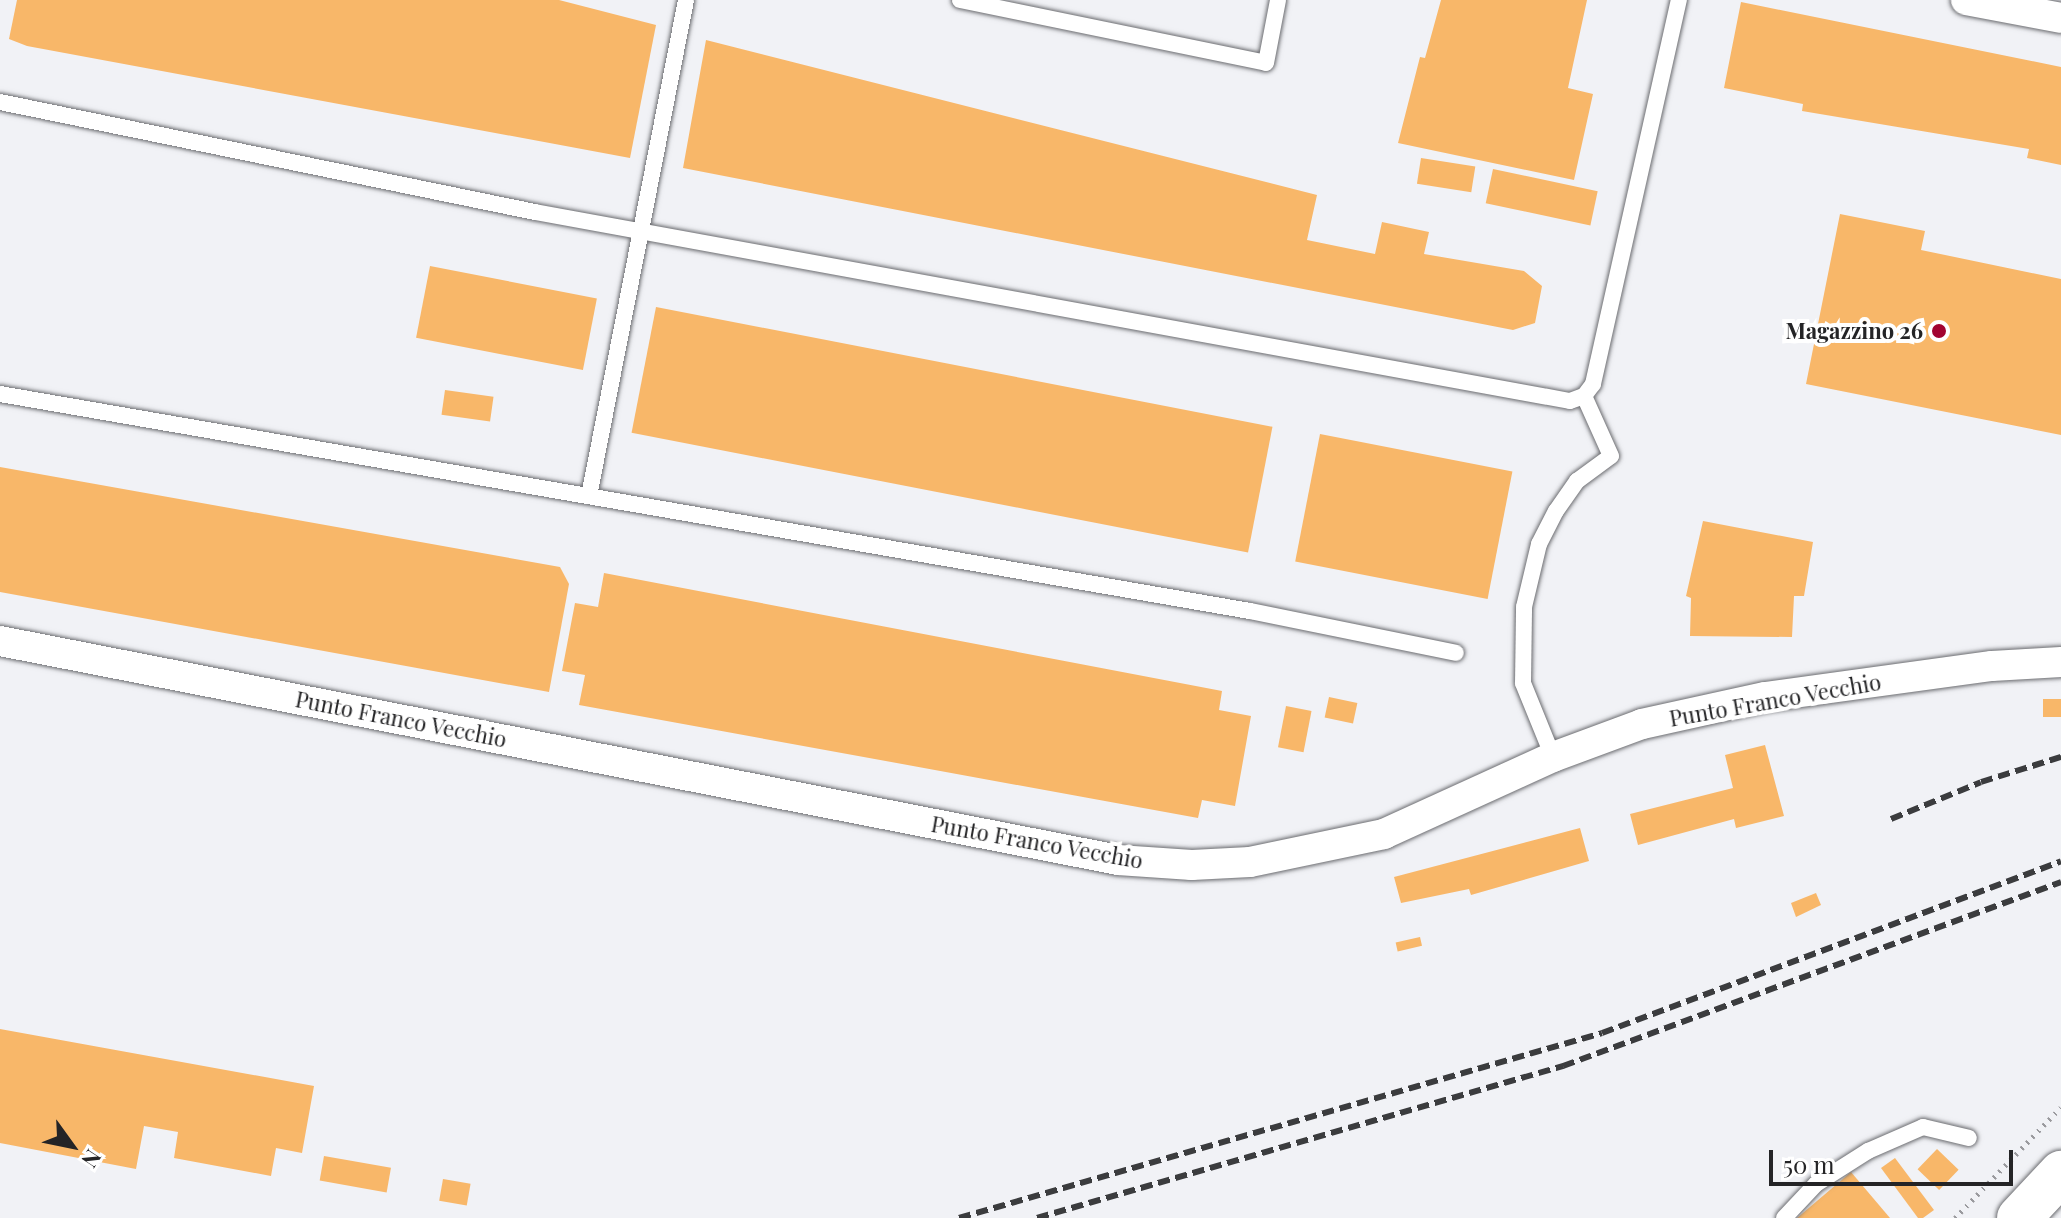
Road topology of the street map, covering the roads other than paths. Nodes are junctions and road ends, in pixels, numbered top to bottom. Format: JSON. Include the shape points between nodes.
{"nodes":[{"id":1,"x":686,"y":0,"type":"edge"},
{"id":2,"x":960,"y":0,"type":"edge"},
{"id":3,"x":1278,"y":0,"type":"edge"},
{"id":4,"x":1679,"y":0,"type":"edge"},
{"id":5,"x":1966,"y":0,"type":"edge"},
{"id":6,"x":2061,"y":18,"type":"edge"},
{"id":7,"x":0,"y":102,"type":"edge"},
{"id":8,"x":638,"y":231,"type":"junction"},
{"id":9,"x":0,"y":394,"type":"edge"},
{"id":10,"x":1584,"y":396,"type":"junction"},
{"id":11,"x":589,"y":496,"type":"junction"},
{"id":12,"x":0,"y":641,"type":"edge"},
{"id":13,"x":1456,"y":653,"type":"dead end"},
{"id":14,"x":2061,"y":662,"type":"edge"},
{"id":15,"x":1553,"y":757,"type":"junction"},
{"id":16,"x":1969,"y":1138,"type":"dead end"},
{"id":17,"x":2061,"y":1173,"type":"edge"},
{"id":18,"x":1784,"y":1218,"type":"edge"},
{"id":19,"x":2019,"y":1218,"type":"edge"}],
"edges":[{"from":1,"to":8,"type":"lane"},
{"from":2,"to":3,"type":"lane","via":[[1266,63]]},
{"from":4,"to":10,"type":"lane","via":[[1593,384]]},
{"from":5,"to":6,"type":"street"},
{"from":7,"to":8,"type":"lane"},
{"from":8,"to":10,"type":"lane","via":[[1542,397],[1570,401]]},
{"from":8,"to":11,"type":"lane"},
{"from":9,"to":11,"type":"lane"},
{"from":10,"to":15,"type":"lane","via":[[1611,456],[1577,481],[1556,511],[1539,544],[1524,607],[1523,683]]},
{"from":11,"to":13,"type":"lane","via":[[1250,611]]},
{"from":12,"to":15,"type":"street","name":"Punto Franco Vecchio","via":[[1118,860],[1192,865],[1308,852],[1384,834]]},
{"from":14,"to":15,"type":"street","name":"Punto Franco Vecchio","via":[[1992,666],[1765,697],[1642,724]]},
{"from":16,"to":18,"type":"lane","via":[[1923,1127],[1868,1151],[1816,1184]]},
{"from":17,"to":19,"type":"main road"}]}
